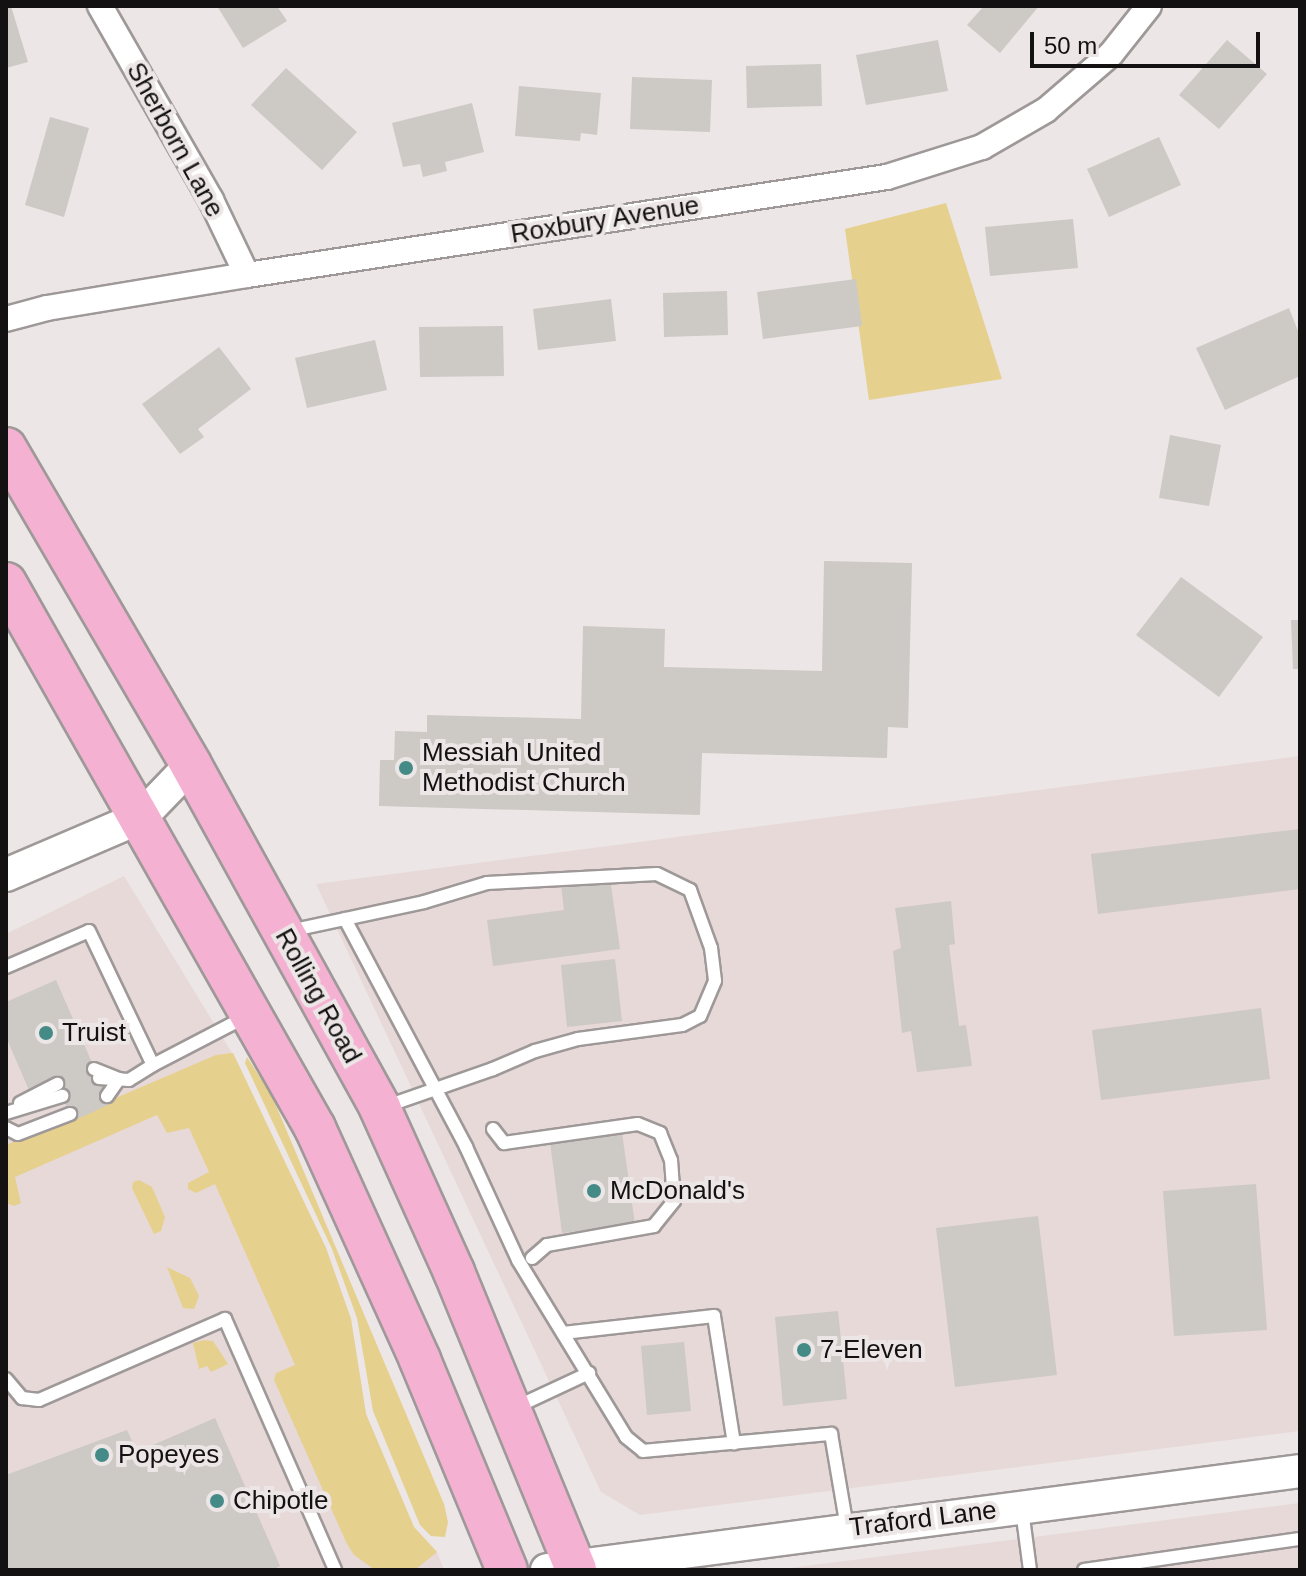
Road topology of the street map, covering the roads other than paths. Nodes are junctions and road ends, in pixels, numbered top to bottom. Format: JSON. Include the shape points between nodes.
{"nodes":[{"id":1,"x":100,"y":6,"type":"edge"},
{"id":2,"x":1149,"y":6,"type":"edge"},
{"id":3,"x":247,"y":275,"type":"junction"},
{"id":4,"x":6,"y":319,"type":"edge"},
{"id":5,"x":6,"y":448,"type":"edge"},
{"id":6,"x":6,"y":583,"type":"edge"},
{"id":7,"x":191,"y":765,"type":"junction"},
{"id":8,"x":141,"y":817,"type":"junction"},
{"id":9,"x":6,"y":875,"type":"edge"},
{"id":10,"x":345,"y":919,"type":"junction"},
{"id":11,"x":283,"y":932,"type":"junction"},
{"id":12,"x":6,"y":967,"type":"edge"},
{"id":13,"x":251,"y":1013,"type":"junction"},
{"id":14,"x":153,"y":1065,"type":"junction"},
{"id":15,"x":97,"y":1074,"type":"dead end"},
{"id":16,"x":119,"y":1079,"type":"junction"},
{"id":17,"x":436,"y":1089,"type":"junction"},
{"id":18,"x":59,"y":1090,"type":"dead end"},
{"id":19,"x":107,"y":1096,"type":"dead end"},
{"id":20,"x":380,"y":1108,"type":"junction"},
{"id":21,"x":6,"y":1111,"type":"edge"},
{"id":22,"x":70,"y":1114,"type":"dead end"},
{"id":23,"x":6,"y":1128,"type":"edge"},
{"id":24,"x":493,"y":1129,"type":"dead end"},
{"id":25,"x":532,"y":1258,"type":"dead end"},
{"id":26,"x":563,"y":1333,"type":"junction"},
{"id":27,"x":589,"y":1373,"type":"junction"},
{"id":28,"x":6,"y":1379,"type":"edge"},
{"id":29,"x":511,"y":1409,"type":"junction"},
{"id":30,"x":734,"y":1443,"type":"junction"},
{"id":31,"x":1300,"y":1471,"type":"edge"},
{"id":32,"x":1022,"y":1506,"type":"junction"},
{"id":33,"x":847,"y":1528,"type":"junction"},
{"id":34,"x":1300,"y":1539,"type":"edge"},
{"id":35,"x":673,"y":1561,"type":"edge"},
{"id":36,"x":566,"y":1568,"type":"edge"},
{"id":37,"x":335,"y":1570,"type":"edge"},
{"id":38,"x":507,"y":1570,"type":"edge"},
{"id":39,"x":1030,"y":1570,"type":"edge"},
{"id":40,"x":1084,"y":1570,"type":"edge"}],
"edges":[{"from":1,"to":3,"type":"street","name":"Sherborn Lane","via":[[211,200]]},
{"from":2,"to":3,"type":"street","name":"Roxbury Avenue","via":[[1111,54],[1036,117],[982,147],[887,177]]},
{"from":3,"to":4,"type":"street","name":"Roxbury Avenue"},
{"from":5,"to":7,"type":"main road","name":"Rolling Road"},
{"from":6,"to":8,"type":"main road"},
{"from":7,"to":8,"type":"street"},
{"from":7,"to":11,"type":"main road","name":"Rolling Road"},
{"from":8,"to":9,"type":"street"},
{"from":8,"to":13,"type":"main road"},
{"from":10,"to":11,"type":"lane"},
{"from":10,"to":17,"type":"lane"},
{"from":10,"to":17,"type":"lane","via":[[487,883],[657,874],[690,890],[711,948],[715,981],[700,1016],[682,1025],[578,1039]]},
{"from":11,"to":20,"type":"main road","name":"Rolling Road"},
{"from":12,"to":14,"type":"lane","via":[[89,931]]},
{"from":13,"to":14,"type":"lane"},
{"from":13,"to":38,"type":"main road","via":[[315,1128]]},
{"from":14,"to":16,"type":"lane","via":[[129,1080]]},
{"from":15,"to":16,"type":"lane"},
{"from":16,"to":19,"type":"lane"},
{"from":17,"to":20,"type":"lane"},
{"from":17,"to":26,"type":"lane","via":[[518,1260]]},
{"from":18,"to":21,"type":"lane"},
{"from":20,"to":29,"type":"main road","name":"Rolling Road"},
{"from":22,"to":23,"type":"lane","via":[[18,1134]]},
{"from":24,"to":25,"type":"lane","via":[[504,1143],[638,1124],[660,1133],[671,1160],[674,1201],[654,1226],[547,1245]]},
{"from":26,"to":27,"type":"lane"},
{"from":26,"to":30,"type":"lane","via":[[714,1316]]},
{"from":27,"to":29,"type":"lane"},
{"from":27,"to":30,"type":"lane","via":[[626,1437],[643,1451]]},
{"from":28,"to":37,"type":"lane","via":[[22,1398],[39,1400],[225,1319]]},
{"from":29,"to":36,"type":"main road","name":"Rolling Road"},
{"from":30,"to":33,"type":"lane","via":[[831,1434]]},
{"from":31,"to":32,"type":"street","name":"Traford Lane"},
{"from":32,"to":33,"type":"street","name":"Traford Lane"},
{"from":32,"to":39,"type":"lane"},
{"from":33,"to":35,"type":"street","name":"Traford Lane"},
{"from":34,"to":40,"type":"lane"},
{"from":35,"to":36,"type":"street","name":"Traford Lane"}]}
